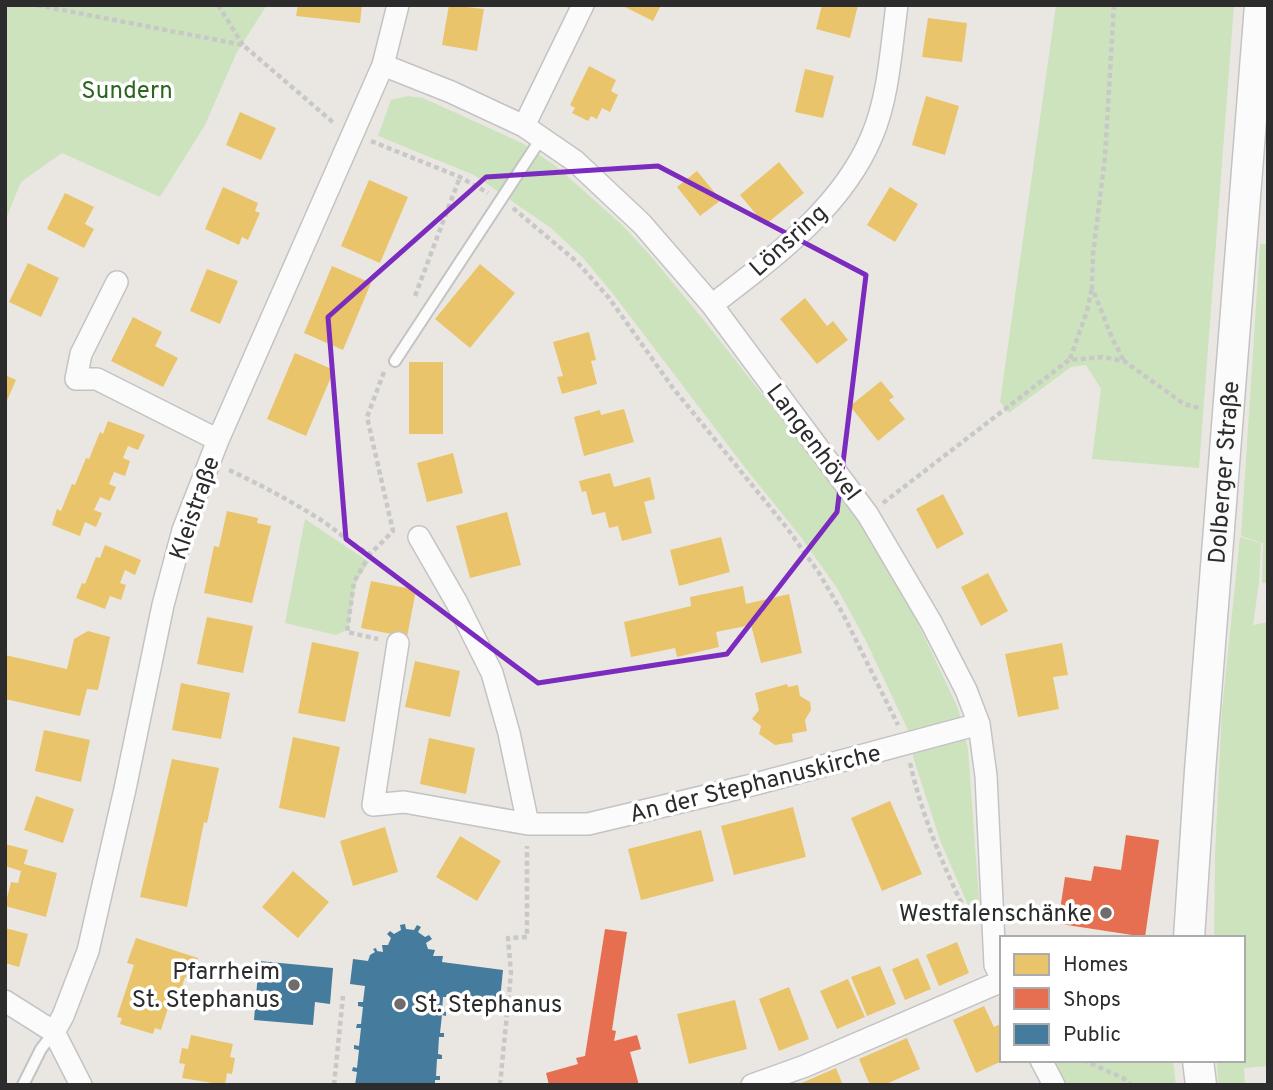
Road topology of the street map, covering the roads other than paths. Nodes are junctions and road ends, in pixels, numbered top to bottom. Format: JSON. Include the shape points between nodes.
{"nodes":[{"id":1,"x":398,"y":5,"type":"edge"},
{"id":2,"x":583,"y":5,"type":"edge"},
{"id":3,"x":897,"y":5,"type":"edge"},
{"id":4,"x":1261,"y":5,"type":"edge"},
{"id":5,"x":383,"y":65,"type":"junction"},
{"id":6,"x":533,"y":132,"type":"junction"},
{"id":7,"x":117,"y":282,"type":"dead end"},
{"id":8,"x":712,"y":305,"type":"junction"},
{"id":9,"x":395,"y":361,"type":"dead end"},
{"id":10,"x":218,"y":440,"type":"junction"},
{"id":11,"x":419,"y":537,"type":"dead end"},
{"id":12,"x":398,"y":643,"type":"road end"},
{"id":13,"x":979,"y":724,"type":"junction"},
{"id":14,"x":528,"y":824,"type":"junction"},
{"id":15,"x":1189,"y":936,"type":"edge"},
{"id":16,"x":1000,"y":976,"type":"edge"},
{"id":17,"x":1000,"y":981,"type":"edge"},
{"id":18,"x":5,"y":1001,"type":"edge"},
{"id":19,"x":54,"y":1032,"type":"junction"},
{"id":20,"x":1042,"y":1062,"type":"edge"},
{"id":21,"x":1198,"y":1062,"type":"edge"},
{"id":22,"x":23,"y":1085,"type":"edge"},
{"id":23,"x":81,"y":1085,"type":"edge"},
{"id":24,"x":752,"y":1085,"type":"edge"},
{"id":25,"x":1054,"y":1085,"type":"edge"},
{"id":26,"x":1201,"y":1085,"type":"edge"}],
"edges":[{"from":1,"to":5,"type":"street","name":"Kleistraße"},
{"from":2,"to":6,"type":"street"},
{"from":3,"to":8,"type":"street","name":"Lönsring","via":[[872,136],[853,169],[808,227]]},
{"from":4,"to":15,"type":"main road","name":"Dolberger Straße"},
{"from":5,"to":6,"type":"street","name":"Langenhövel"},
{"from":5,"to":10,"type":"street","name":"Kleistraße"},
{"from":6,"to":8,"type":"street","name":"Langenhövel","via":[[575,161],[642,224]]},
{"from":6,"to":9,"type":"lane","via":[[499,200]]},
{"from":7,"to":10,"type":"street","via":[[81,354],[76,379],[96,379]]},
{"from":8,"to":13,"type":"street","name":"Langenhövel","via":[[868,515],[931,622]]},
{"from":10,"to":19,"type":"street","name":"Kleistraße","via":[[183,530],[163,605],[88,951]]},
{"from":11,"to":14,"type":"street","via":[[492,673]]},
{"from":12,"to":14,"type":"street","name":"An der Stephanuskirche","via":[[373,805],[404,802]]},
{"from":13,"to":14,"type":"street","name":"An der Stephanuskirche","via":[[588,824]]},
{"from":13,"to":16,"type":"street","name":"Langenhövel","via":[[986,776],[995,965]]},
{"from":17,"to":24,"type":"street"},
{"from":18,"to":19,"type":"street"},
{"from":19,"to":22,"type":"lane"},
{"from":19,"to":23,"type":"street"},
{"from":20,"to":25,"type":"street"},
{"from":21,"to":26,"type":"main road"}]}
